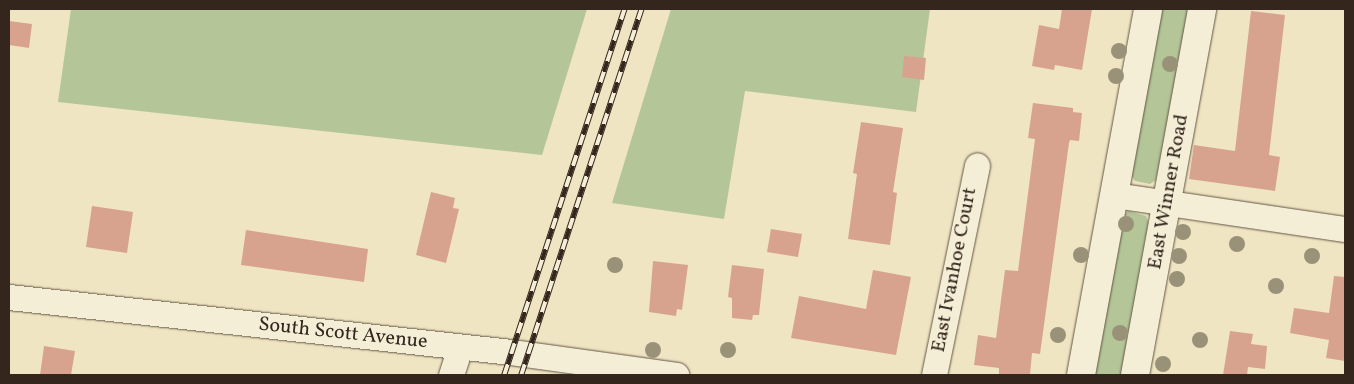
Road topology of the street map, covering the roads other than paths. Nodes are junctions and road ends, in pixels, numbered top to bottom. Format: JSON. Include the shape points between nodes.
{"nodes":[{"id":1,"x":1148,"y":9,"type":"edge"},
{"id":2,"x":1202,"y":9,"type":"edge"},
{"id":3,"x":977,"y":165,"type":"dead end"},
{"id":4,"x":1114,"y":195,"type":"junction"},
{"id":5,"x":1167,"y":203,"type":"junction"},
{"id":6,"x":1345,"y":229,"type":"edge"},
{"id":7,"x":9,"y":300,"type":"edge"},
{"id":8,"x":460,"y":347,"type":"junction"},
{"id":9,"x":451,"y":375,"type":"edge"},
{"id":10,"x":676,"y":375,"type":"edge"},
{"id":11,"x":934,"y":375,"type":"edge"},
{"id":12,"x":1081,"y":375,"type":"edge"},
{"id":13,"x":1136,"y":375,"type":"edge"}],
"edges":[{"from":1,"to":4,"type":"street"},
{"from":2,"to":5,"type":"street","name":"East Winner Road"},
{"from":3,"to":11,"type":"street","name":"East Ivanhoe Court"},
{"from":4,"to":5,"type":"street"},
{"from":4,"to":12,"type":"street"},
{"from":5,"to":6,"type":"street"},
{"from":5,"to":13,"type":"street","name":"East Winner Road"},
{"from":7,"to":8,"type":"street","name":"South Scott Avenue"},
{"from":8,"to":9,"type":"street"},
{"from":8,"to":10,"type":"street","name":"South Scott Avenue"}]}
